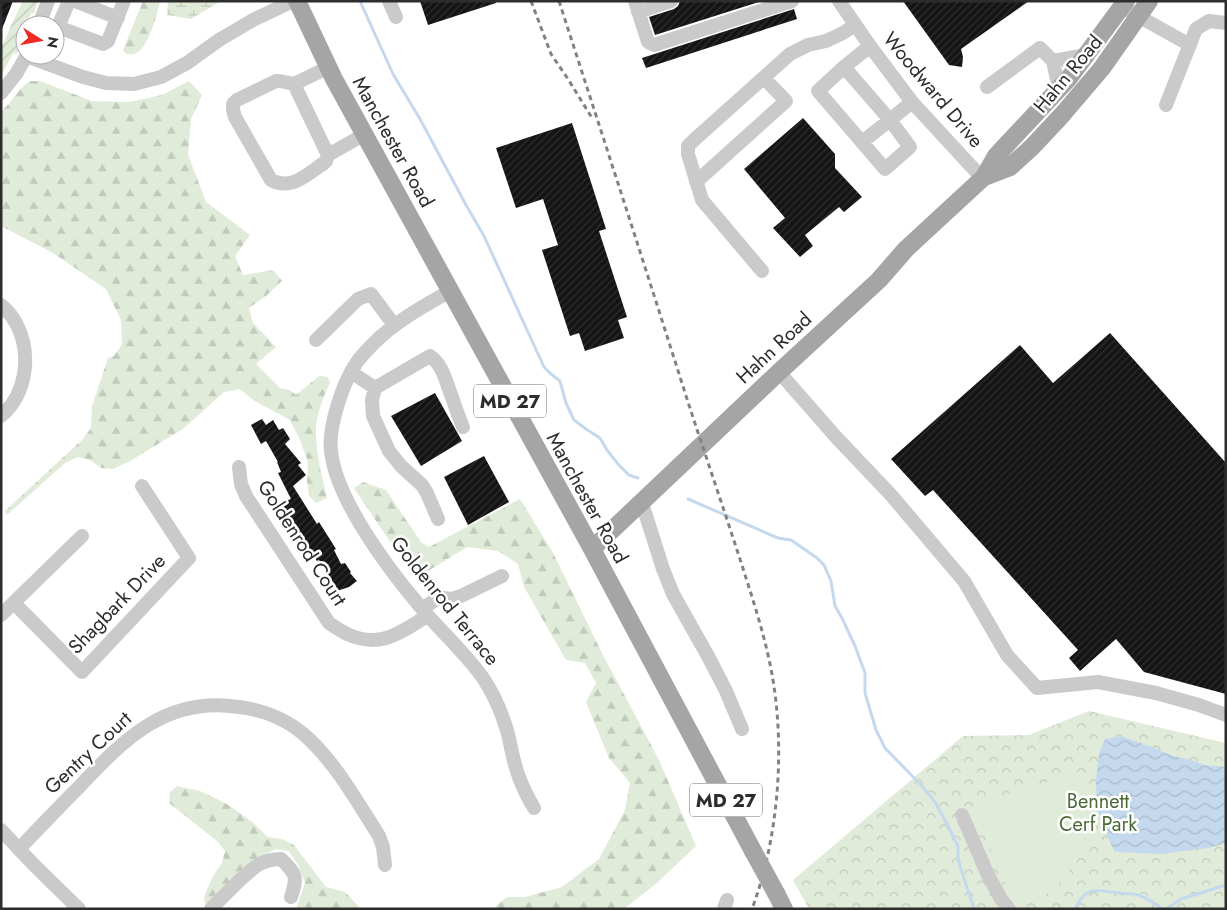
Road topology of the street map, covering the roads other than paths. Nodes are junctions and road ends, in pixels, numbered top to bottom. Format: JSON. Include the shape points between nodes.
{"nodes":[{"id":1,"x":48,"y":1,"type":"edge"},
{"id":2,"x":69,"y":1,"type":"edge"},
{"id":3,"x":75,"y":1,"type":"edge"},
{"id":4,"x":124,"y":1,"type":"edge"},
{"id":5,"x":295,"y":1,"type":"edge"},
{"id":6,"x":389,"y":1,"type":"edge"},
{"id":7,"x":671,"y":1,"type":"edge"},
{"id":8,"x":792,"y":1,"type":"edge"},
{"id":9,"x":839,"y":1,"type":"edge"},
{"id":10,"x":1149,"y":1,"type":"edge"},
{"id":11,"x":1124,"y":4,"type":"edge"},
{"id":12,"x":637,"y":7,"type":"edge"},
{"id":13,"x":43,"y":15,"type":"edge"},
{"id":14,"x":396,"y":17,"type":"dead end"},
{"id":15,"x":1138,"y":17,"type":"junction"},
{"id":16,"x":118,"y":18,"type":"junction"},
{"id":17,"x":1226,"y":23,"type":"edge"},
{"id":18,"x":856,"y":25,"type":"junction"},
{"id":19,"x":1190,"y":45,"type":"junction"},
{"id":20,"x":870,"y":46,"type":"junction"},
{"id":21,"x":1086,"y":55,"type":"junction"},
{"id":22,"x":1053,"y":61,"type":"junction"},
{"id":23,"x":21,"y":65,"type":"edge"},
{"id":24,"x":50,"y":65,"type":"edge"},
{"id":25,"x":329,"y":67,"type":"junction"},
{"id":26,"x":844,"y":67,"type":"junction"},
{"id":27,"x":764,"y":78,"type":"junction"},
{"id":28,"x":294,"y":84,"type":"junction"},
{"id":29,"x":987,"y":88,"type":"dead end"},
{"id":30,"x":1059,"y":89,"type":"junction"},
{"id":31,"x":1,"y":93,"type":"edge"},
{"id":32,"x":912,"y":102,"type":"junction"},
{"id":33,"x":1166,"y":105,"type":"dead end"},
{"id":34,"x":890,"y":120,"type":"junction"},
{"id":35,"x":365,"y":134,"type":"junction"},
{"id":36,"x":862,"y":142,"type":"junction"},
{"id":37,"x":328,"y":155,"type":"junction"},
{"id":38,"x":982,"y":178,"type":"junction"},
{"id":39,"x":696,"y":182,"type":"junction"},
{"id":40,"x":762,"y":271,"type":"dead end"},
{"id":41,"x":450,"y":291,"type":"junction"},
{"id":42,"x":1,"y":305,"type":"edge"},
{"id":43,"x":394,"y":325,"type":"junction"},
{"id":44,"x":316,"y":340,"type":"dead end"},
{"id":45,"x":351,"y":372,"type":"junction"},
{"id":46,"x":779,"y":372,"type":"junction"},
{"id":47,"x":375,"y":388,"type":"junction"},
{"id":48,"x":1,"y":416,"type":"edge"},
{"id":49,"x":464,"y":426,"type":"dead end"},
{"id":50,"x":239,"y":467,"type":"dead end"},
{"id":51,"x":142,"y":486,"type":"dead end"},
{"id":52,"x":642,"y":503,"type":"junction"},
{"id":53,"x":438,"y":519,"type":"dead end"},
{"id":54,"x":82,"y":536,"type":"dead end"},
{"id":55,"x":592,"y":549,"type":"junction"},
{"id":56,"x":502,"y":576,"type":"dead end"},
{"id":57,"x":14,"y":603,"type":"junction"},
{"id":58,"x":424,"y":612,"type":"junction"},
{"id":59,"x":1,"y":615,"type":"edge"},
{"id":60,"x":1226,"y":715,"type":"edge"},
{"id":61,"x":742,"y":729,"type":"dead end"},
{"id":62,"x":534,"y":808,"type":"dead end"},
{"id":63,"x":962,"y":815,"type":"dead end"},
{"id":64,"x":1,"y":830,"type":"edge"},
{"id":65,"x":19,"y":849,"type":"junction"},
{"id":66,"x":386,"y":864,"type":"dead end"},
{"id":67,"x":291,"y":897,"type":"dead end"},
{"id":68,"x":79,"y":909,"type":"edge"},
{"id":69,"x":211,"y":909,"type":"edge"},
{"id":70,"x":784,"y":909,"type":"edge"},
{"id":71,"x":1009,"y":909,"type":"edge"}],
"edges":[{"from":1,"to":13,"type":"street"},
{"from":2,"to":16,"type":"street","via":[[58,27],[100,44],[108,41]]},
{"from":3,"to":16,"type":"street"},
{"from":4,"to":16,"type":"street"},
{"from":5,"to":24,"type":"street","via":[[232,32],[161,77],[134,84],[106,83]]},
{"from":5,"to":25,"type":"main road","name":"Manchester Road","number":"MD 27"},
{"from":6,"to":14,"type":"street"},
{"from":7,"to":12,"type":"street"},
{"from":8,"to":12,"type":"street","via":[[654,45],[648,42]]},
{"from":9,"to":18,"type":"street","name":"Woodward Drive"},
{"from":10,"to":15,"type":"main road","name":"Hahn Road"},
{"from":11,"to":15,"type":"street"},
{"from":11,"to":21,"type":"main road","name":"Hahn Road"},
{"from":15,"to":19,"type":"street"},
{"from":15,"to":38,"type":"main road","name":"Hahn Road","via":[[1102,68],[1032,147],[1010,167]]},
{"from":17,"to":19,"type":"street","via":[[1209,21],[1196,29]]},
{"from":18,"to":20,"type":"street","name":"Woodward Drive"},
{"from":18,"to":27,"type":"street","via":[[826,41],[808,44],[790,54]]},
{"from":19,"to":33,"type":"street"},
{"from":20,"to":26,"type":"street"},
{"from":20,"to":32,"type":"street","name":"Woodward Drive"},
{"from":21,"to":22,"type":"street"},
{"from":21,"to":30,"type":"main road","name":"Hahn Road"},
{"from":22,"to":29,"type":"street","via":[[1040,48]]},
{"from":22,"to":30,"type":"street"},
{"from":23,"to":31,"type":"street"},
{"from":25,"to":28,"type":"street"},
{"from":25,"to":35,"type":"main road","name":"Manchester Road","number":"MD 27"},
{"from":26,"to":34,"type":"street"},
{"from":26,"to":36,"type":"street","via":[[818,91]]},
{"from":27,"to":39,"type":"street","via":[[688,146]]},
{"from":27,"to":39,"type":"street","via":[[786,101]]},
{"from":28,"to":37,"type":"street"},
{"from":28,"to":37,"type":"street","via":[[276,82],[237,100],[233,104],[235,116],[271,180],[286,184],[297,181],[324,163]]},
{"from":30,"to":38,"type":"main road","name":"Hahn Road","via":[[996,156]]},
{"from":32,"to":34,"type":"street"},
{"from":32,"to":38,"type":"street","name":"Woodward Drive"},
{"from":34,"to":36,"type":"street"},
{"from":34,"to":36,"type":"street","via":[[910,146],[885,169]]},
{"from":35,"to":37,"type":"street"},
{"from":35,"to":41,"type":"main road","name":"Manchester Road","number":"MD 27"},
{"from":38,"to":46,"type":"main road","name":"Hahn Road"},
{"from":39,"to":40,"type":"street","via":[[702,200]]},
{"from":41,"to":43,"type":"street","name":"Goldenrod Terrace"},
{"from":41,"to":55,"type":"main road","name":"Manchester Road","number":"MD 27"},
{"from":42,"to":48,"type":"street","via":[[15,321],[25,358],[20,391]]},
{"from":43,"to":44,"type":"street","via":[[371,294],[358,299]]},
{"from":43,"to":45,"type":"street","name":"Goldenrod Terrace","via":[[357,361]]},
{"from":45,"to":47,"type":"street"},
{"from":45,"to":58,"type":"street","name":"Goldenrod Terrace","via":[[331,431],[333,462],[354,513],[374,546]]},
{"from":46,"to":52,"type":"main road","name":"Hahn Road"},
{"from":46,"to":60,"type":"street","via":[[891,494],[964,581],[1007,654],[1037,688],[1098,682],[1156,693]]},
{"from":47,"to":49,"type":"street","via":[[430,356],[444,374]]},
{"from":47,"to":53,"type":"street","via":[[373,416],[389,451],[422,485]]},
{"from":50,"to":58,"type":"street","name":"Goldenrod Court","via":[[246,496],[330,623],[364,640],[380,640],[402,632]]},
{"from":51,"to":57,"type":"street","name":"Shagbark Drive","via":[[189,558],[82,672]]},
{"from":52,"to":55,"type":"main road","name":"Hahn Road"},
{"from":52,"to":61,"type":"street","via":[[673,594],[726,691]]},
{"from":54,"to":57,"type":"street"},
{"from":55,"to":70,"type":"main road","name":"Manchester Road","number":"MD 27","bridge":true},
{"from":56,"to":58,"type":"street","name":"Goldenrod Court","via":[[461,596],[435,600]]},
{"from":57,"to":59,"type":"street"},
{"from":58,"to":62,"type":"street","name":"Goldenrod Terrace","via":[[453,641],[490,689],[507,730],[519,778]]},
{"from":63,"to":71,"type":"street","via":[[987,873]]},
{"from":64,"to":65,"type":"street"},
{"from":65,"to":66,"type":"street","name":"Gentry Court","via":[[95,769],[146,725],[187,708],[229,705],[281,719],[310,740],[336,770],[378,836]]},
{"from":65,"to":68,"type":"street"},
{"from":67,"to":69,"type":"street","via":[[296,883],[293,871],[281,859],[272,859],[258,865]]}]}
